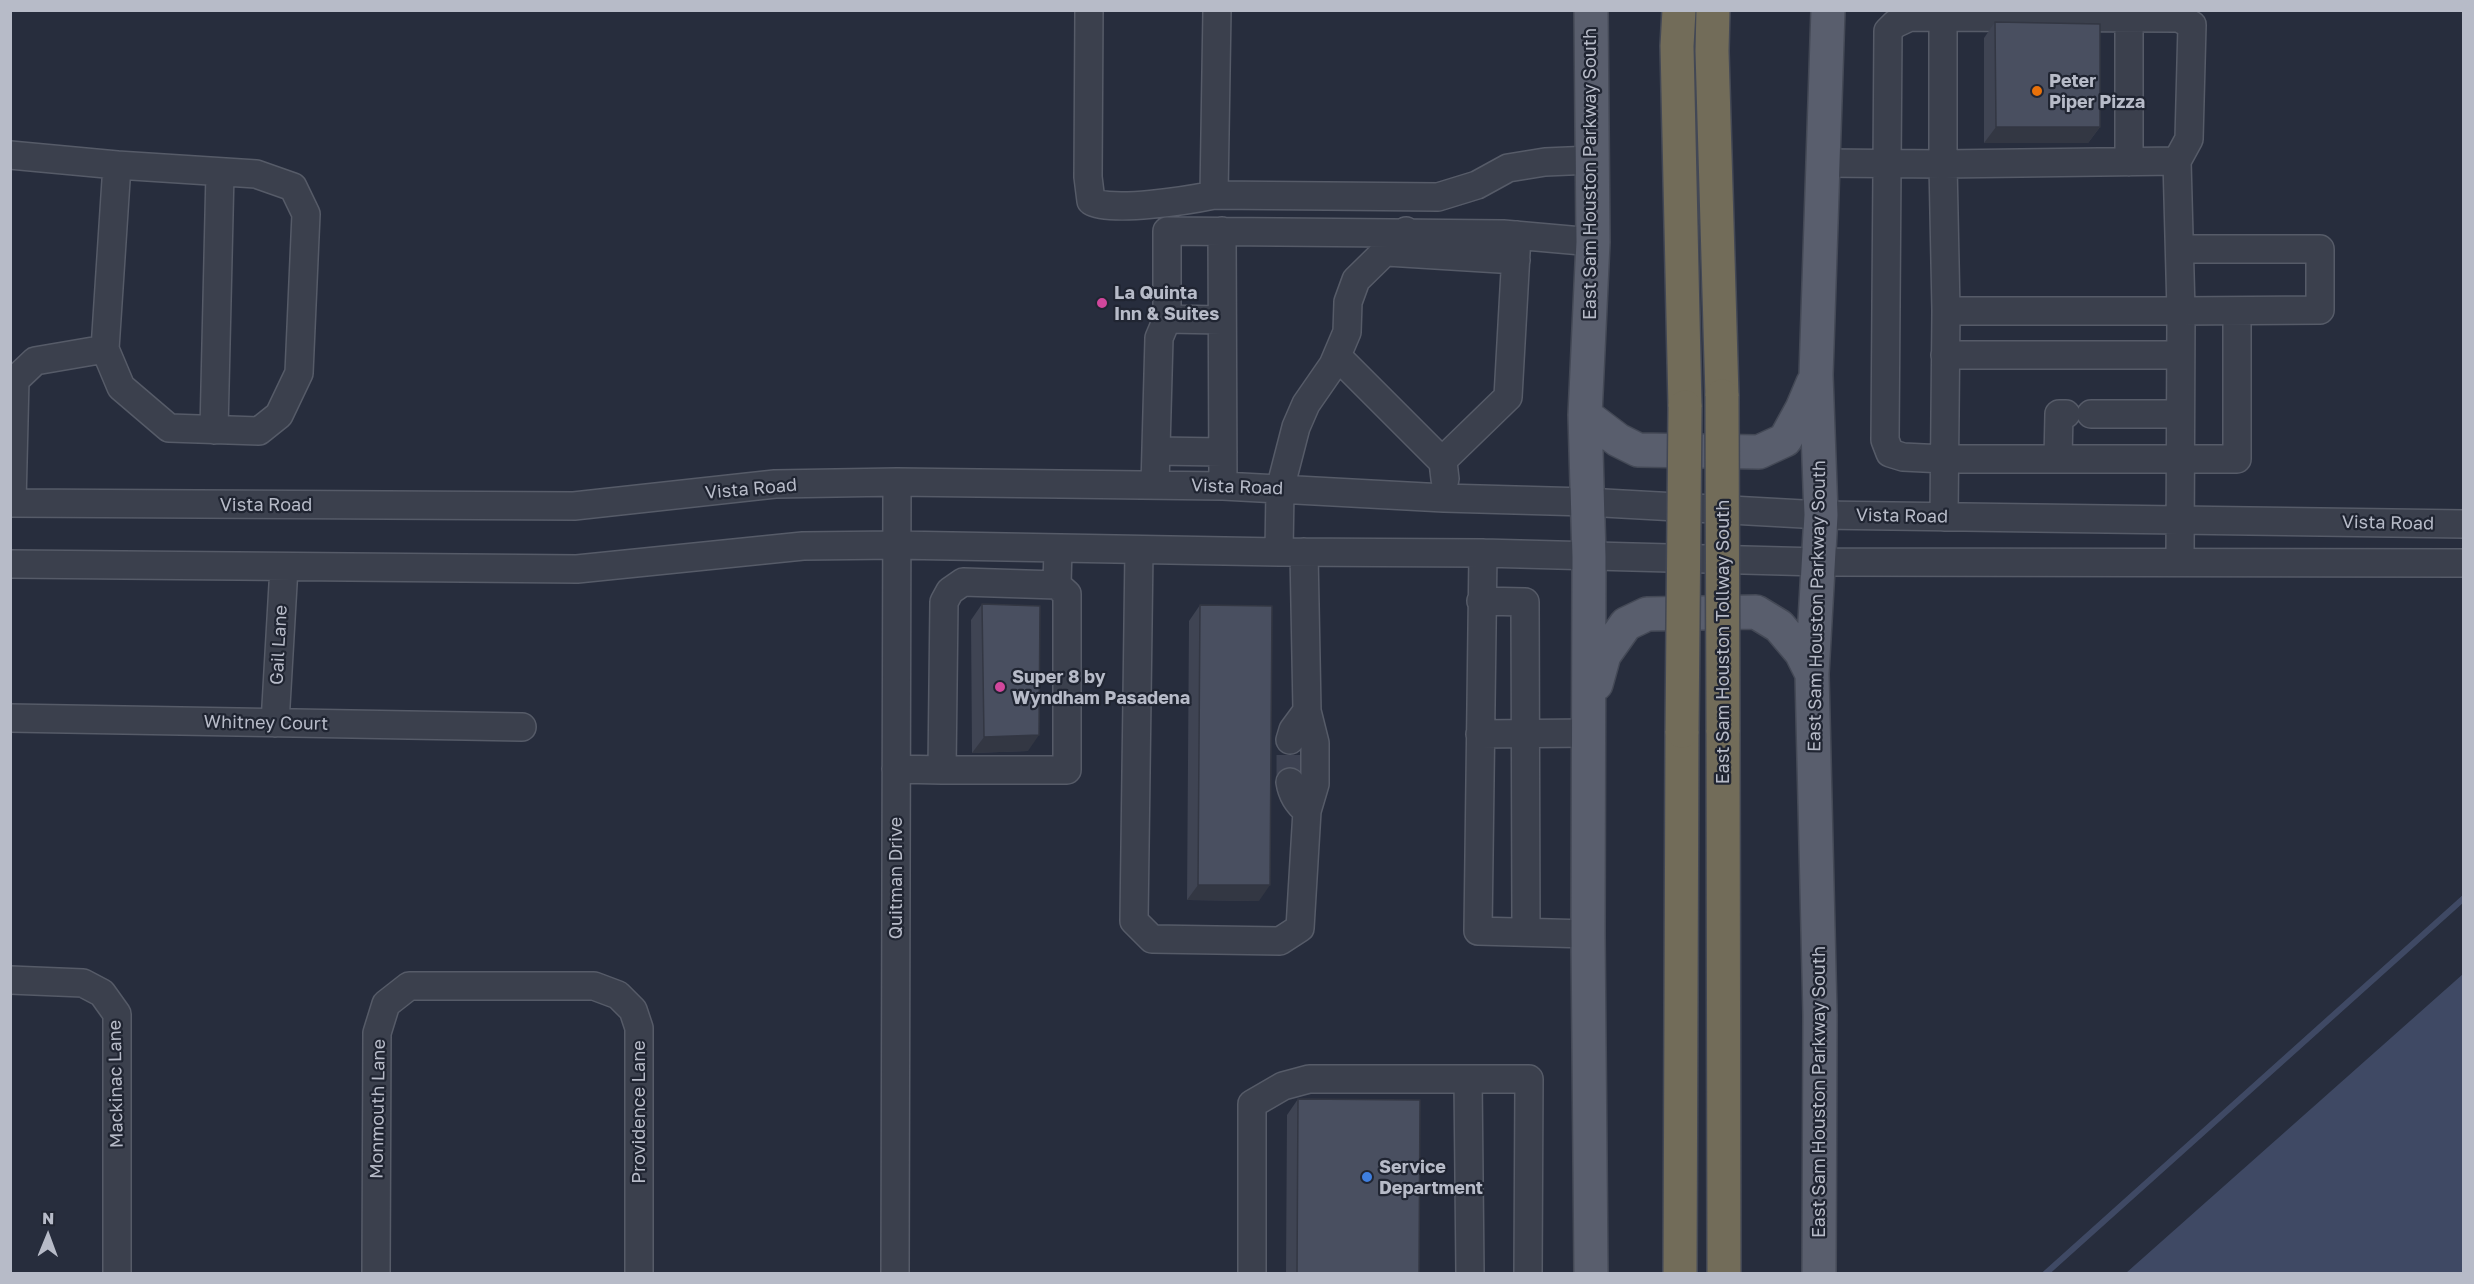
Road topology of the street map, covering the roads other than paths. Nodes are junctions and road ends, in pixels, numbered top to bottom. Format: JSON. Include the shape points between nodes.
{"nodes":[{"id":1,"x":1089,"y":10,"type":"edge"},
{"id":2,"x":1217,"y":10,"type":"edge"},
{"id":3,"x":1591,"y":10,"type":"edge"},
{"id":4,"x":1679,"y":10,"type":"edge"},
{"id":5,"x":1713,"y":10,"type":"edge"},
{"id":6,"x":1828,"y":10,"type":"edge"},
{"id":7,"x":1943,"y":17,"type":"junction"},
{"id":8,"x":2129,"y":17,"type":"junction"},
{"id":9,"x":10,"y":155,"type":"edge"},
{"id":10,"x":1592,"y":160,"type":"junction"},
{"id":11,"x":2177,"y":161,"type":"junction"},
{"id":12,"x":2129,"y":162,"type":"junction"},
{"id":13,"x":1823,"y":163,"type":"junction"},
{"id":14,"x":1887,"y":163,"type":"junction"},
{"id":15,"x":1943,"y":164,"type":"junction"},
{"id":16,"x":117,"y":165,"type":"junction"},
{"id":17,"x":220,"y":172,"type":"junction"},
{"id":18,"x":1214,"y":195,"type":"junction"},
{"id":19,"x":1222,"y":231,"type":"junction"},
{"id":20,"x":1406,"y":231,"type":"junction"},
{"id":21,"x":1593,"y":242,"type":"junction"},
{"id":22,"x":1517,"y":248,"type":"junction"},
{"id":23,"x":2180,"y":249,"type":"junction"},
{"id":24,"x":1387,"y":252,"type":"junction"},
{"id":25,"x":1946,"y":311,"type":"junction"},
{"id":26,"x":2181,"y":311,"type":"junction"},
{"id":27,"x":2237,"y":311,"type":"junction"},
{"id":28,"x":1167,"y":319,"type":"junction"},
{"id":29,"x":1222,"y":320,"type":"junction"},
{"id":30,"x":105,"y":349,"type":"junction"},
{"id":31,"x":1945,"y":355,"type":"junction"},
{"id":32,"x":2180,"y":355,"type":"junction"},
{"id":33,"x":1337,"y":356,"type":"junction"},
{"id":34,"x":1816,"y":375,"type":"junction"},
{"id":35,"x":2180,"y":414,"type":"junction"},
{"id":36,"x":1585,"y":415,"type":"junction"},
{"id":37,"x":214,"y":430,"type":"junction"},
{"id":38,"x":1156,"y":451,"type":"junction"},
{"id":39,"x":1223,"y":452,"type":"junction"},
{"id":40,"x":1944,"y":459,"type":"junction"},
{"id":41,"x":2058,"y":459,"type":"junction"},
{"id":42,"x":2180,"y":460,"type":"junction"},
{"id":43,"x":1442,"y":461,"type":"junction"},
{"id":44,"x":897,"y":482,"type":"junction"},
{"id":45,"x":1155,"y":485,"type":"junction"},
{"id":46,"x":1223,"y":486,"type":"junction"},
{"id":47,"x":1280,"y":489,"type":"junction"},
{"id":48,"x":1444,"y":498,"type":"junction"},
{"id":49,"x":1586,"y":502,"type":"junction"},
{"id":50,"x":11,"y":503,"type":"edge"},
{"id":51,"x":1821,"y":515,"type":"junction"},
{"id":52,"x":1944,"y":517,"type":"junction"},
{"id":53,"x":2179,"y":521,"type":"junction"},
{"id":54,"x":2463,"y":524,"type":"edge"},
{"id":55,"x":897,"y":545,"type":"junction"},
{"id":56,"x":1058,"y":548,"type":"junction"},
{"id":57,"x":1139,"y":549,"type":"junction"},
{"id":58,"x":1291,"y":552,"type":"junction"},
{"id":59,"x":1483,"y":553,"type":"junction"},
{"id":60,"x":1589,"y":557,"type":"junction"},
{"id":61,"x":1819,"y":562,"type":"junction"},
{"id":62,"x":2180,"y":562,"type":"junction"},
{"id":63,"x":2463,"y":563,"type":"edge"},
{"id":64,"x":10,"y":564,"type":"edge"},
{"id":65,"x":284,"y":567,"type":"junction"},
{"id":66,"x":1057,"y":585,"type":"junction"},
{"id":67,"x":1481,"y":601,"type":"junction"},
{"id":68,"x":1812,"y":674,"type":"junction"},
{"id":69,"x":1307,"y":711,"type":"junction"},
{"id":70,"x":10,"y":718,"type":"edge"},
{"id":71,"x":1589,"y":718,"type":"junction"},
{"id":72,"x":275,"y":723,"type":"junction"},
{"id":73,"x":522,"y":727,"type":"dead end"},
{"id":74,"x":1525,"y":733,"type":"junction"},
{"id":75,"x":1480,"y":734,"type":"junction"},
{"id":76,"x":1290,"y":740,"type":"tunnel mouth"},
{"id":77,"x":896,"y":769,"type":"junction"},
{"id":78,"x":942,"y":770,"type":"junction"},
{"id":79,"x":1290,"y":782,"type":"tunnel mouth"},
{"id":80,"x":1307,"y":811,"type":"junction"},
{"id":81,"x":1526,"y":931,"type":"junction"},
{"id":82,"x":1588,"y":933,"type":"junction"},
{"id":83,"x":10,"y":980,"type":"edge"},
{"id":84,"x":510,"y":985,"type":"joint"},
{"id":85,"x":1468,"y":1079,"type":"junction"},
{"id":86,"x":117,"y":1274,"type":"edge"},
{"id":87,"x":376,"y":1274,"type":"edge"},
{"id":88,"x":639,"y":1274,"type":"edge"},
{"id":89,"x":895,"y":1274,"type":"edge"},
{"id":90,"x":1252,"y":1274,"type":"edge"},
{"id":91,"x":1470,"y":1274,"type":"edge"},
{"id":92,"x":1528,"y":1274,"type":"edge"},
{"id":93,"x":1591,"y":1274,"type":"edge"},
{"id":94,"x":1680,"y":1274,"type":"edge"},
{"id":95,"x":1724,"y":1274,"type":"edge"},
{"id":96,"x":1819,"y":1274,"type":"edge"}],
"edges":[{"from":1,"to":18,"type":"street","via":[[1091,201],[1112,205],[1179,202]]},
{"from":2,"to":18,"type":"street"},
{"from":3,"to":10,"type":"main road","name":"East Sam Houston Parkway South"},
{"from":4,"to":94,"type":"highway","bridge":true,"via":[[1685,407]]},
{"from":5,"to":95,"type":"highway","name":"East Sam Houston Tollway South","bridge":true,"via":[[1722,396]]},
{"from":6,"to":13,"type":"main road","name":"East Sam Houston Parkway South"},
{"from":7,"to":8,"type":"street"},
{"from":7,"to":14,"type":"street","via":[[1910,17],[1888,31]]},
{"from":7,"to":15,"type":"street"},
{"from":8,"to":11,"type":"street","via":[[2179,18],[2192,25],[2189,139]]},
{"from":8,"to":12,"type":"street"},
{"from":9,"to":16,"type":"street"},
{"from":10,"to":18,"type":"street","via":[[1508,168],[1477,185],[1438,197]]},
{"from":10,"to":21,"type":"main road","name":"East Sam Houston Parkway South"},
{"from":11,"to":12,"type":"street"},
{"from":11,"to":23,"type":"street"},
{"from":12,"to":15,"type":"street"},
{"from":13,"to":14,"type":"street"},
{"from":13,"to":34,"type":"main road","name":"East Sam Houston Parkway South"},
{"from":14,"to":15,"type":"street"},
{"from":14,"to":40,"type":"street","via":[[1885,440],[1890,453]]},
{"from":15,"to":25,"type":"street"},
{"from":16,"to":17,"type":"street"},
{"from":16,"to":30,"type":"street"},
{"from":17,"to":37,"type":"street"},
{"from":17,"to":37,"type":"street","via":[[255,174],[293,187],[306,214],[299,373],[279,415],[259,431]]},
{"from":19,"to":20,"type":"street"},
{"from":19,"to":28,"type":"street","via":[[1167,231]]},
{"from":19,"to":29,"type":"street"},
{"from":20,"to":22,"type":"street"},
{"from":20,"to":24,"type":"street"},
{"from":21,"to":22,"type":"street"},
{"from":21,"to":36,"type":"main road","name":"East Sam Houston Parkway South"},
{"from":22,"to":24,"type":"street"},
{"from":22,"to":43,"type":"street","via":[[1508,397]]},
{"from":23,"to":26,"type":"street"},
{"from":23,"to":27,"type":"street","via":[[2320,249],[2320,310]]},
{"from":24,"to":33,"type":"street","via":[[1351,289],[1347,332]]},
{"from":25,"to":26,"type":"street"},
{"from":25,"to":31,"type":"street"},
{"from":26,"to":27,"type":"street"},
{"from":26,"to":32,"type":"street"},
{"from":27,"to":42,"type":"street","via":[[2236,459]]},
{"from":28,"to":29,"type":"street"},
{"from":28,"to":38,"type":"street","via":[[1159,338]]},
{"from":29,"to":39,"type":"street"},
{"from":30,"to":37,"type":"street","via":[[121,387],[169,428]]},
{"from":30,"to":50,"type":"street","via":[[35,361],[15,380]]},
{"from":31,"to":32,"type":"street"},
{"from":31,"to":40,"type":"street"},
{"from":32,"to":35,"type":"street"},
{"from":33,"to":43,"type":"street"},
{"from":33,"to":47,"type":"street","via":[[1296,427]]},
{"from":34,"to":36,"type":"main road","via":[[1785,440],[1759,452],[1638,450],[1618,441]]},
{"from":34,"to":51,"type":"main road","name":"East Sam Houston Parkway South"},
{"from":35,"to":41,"type":"street","via":[[2059,414]]},
{"from":35,"to":42,"type":"street"},
{"from":36,"to":49,"type":"main road","name":"East Sam Houston Parkway South"},
{"from":38,"to":39,"type":"street"},
{"from":38,"to":45,"type":"street"},
{"from":39,"to":46,"type":"street"},
{"from":40,"to":41,"type":"street"},
{"from":40,"to":52,"type":"street"},
{"from":41,"to":42,"type":"street"},
{"from":42,"to":53,"type":"street"},
{"from":43,"to":48,"type":"street"},
{"from":44,"to":45,"type":"street","name":"Vista Road"},
{"from":44,"to":50,"type":"street","name":"Vista Road","via":[[775,484],[574,506]]},
{"from":44,"to":55,"type":"street","name":"Quitman Drive"},
{"from":45,"to":46,"type":"street","name":"Vista Road"},
{"from":46,"to":47,"type":"street","name":"Vista Road"},
{"from":47,"to":48,"type":"street","name":"Vista Road"},
{"from":47,"to":58,"type":"street"},
{"from":48,"to":49,"type":"street","name":"Vista Road"},
{"from":49,"to":51,"type":"street","name":"Vista Road"},
{"from":49,"to":60,"type":"main road","name":"East Sam Houston Parkway South"},
{"from":51,"to":52,"type":"street","name":"Vista Road"},
{"from":51,"to":61,"type":"main road","name":"East Sam Houston Parkway South"},
{"from":52,"to":53,"type":"street","name":"Vista Road"},
{"from":53,"to":54,"type":"street","name":"Vista Road"},
{"from":53,"to":62,"type":"street"},
{"from":55,"to":56,"type":"street"},
{"from":55,"to":65,"type":"street","via":[[803,546],[578,570]]},
{"from":55,"to":77,"type":"street","name":"Quitman Drive"},
{"from":56,"to":57,"type":"street"},
{"from":56,"to":66,"type":"street"},
{"from":57,"to":58,"type":"street"},
{"from":57,"to":80,"type":"street","via":[[1134,921],[1152,939],[1280,941],[1300,928]]},
{"from":58,"to":59,"type":"street"},
{"from":58,"to":69,"type":"street"},
{"from":59,"to":60,"type":"street"},
{"from":59,"to":67,"type":"street"},
{"from":60,"to":61,"type":"street"},
{"from":60,"to":71,"type":"main road","name":"East Sam Houston Parkway South"},
{"from":61,"to":62,"type":"street"},
{"from":61,"to":68,"type":"main road","name":"East Sam Houston Parkway South"},
{"from":62,"to":63,"type":"street"},
{"from":64,"to":65,"type":"street"},
{"from":65,"to":72,"type":"street","name":"Gail Lane"},
{"from":66,"to":78,"type":"street","via":[[963,582],[950,591],[944,602]]},
{"from":66,"to":78,"type":"street","via":[[1067,594],[1067,770]]},
{"from":67,"to":74,"type":"street","via":[[1525,602]]},
{"from":67,"to":75,"type":"street"},
{"from":68,"to":71,"type":"main road","via":[[1801,652],[1779,626],[1756,612],[1647,614],[1626,624],[1604,655]]},
{"from":68,"to":96,"type":"main road","name":"East Sam Houston Parkway South","via":[[1820,1015]]},
{"from":69,"to":76,"type":"street"},
{"from":69,"to":80,"type":"street","via":[[1315,743],[1315,784]]},
{"from":70,"to":72,"type":"street","name":"Whitney Court"},
{"from":71,"to":74,"type":"street"},
{"from":71,"to":82,"type":"main road","name":"East Sam Houston Parkway South"},
{"from":72,"to":73,"type":"street","name":"Whitney Court"},
{"from":74,"to":75,"type":"street"},
{"from":74,"to":81,"type":"street"},
{"from":75,"to":81,"type":"street","via":[[1478,931]]},
{"from":77,"to":78,"type":"street"},
{"from":77,"to":89,"type":"street","name":"Quitman Drive"},
{"from":79,"to":80,"type":"street","via":[[1292,793]]},
{"from":81,"to":82,"type":"street"},
{"from":82,"to":93,"type":"main road","name":"East Sam Houston Parkway South"},
{"from":83,"to":86,"type":"street","name":"Mackinac Lane","via":[[83,983],[102,993],[117,1014]]},
{"from":84,"to":87,"type":"street","name":"Monmouth Lane","via":[[409,986],[386,1004],[377,1034]]},
{"from":84,"to":88,"type":"street","name":"Providence Lane","via":[[594,986],[618,995],[633,1010],[639,1028]]},
{"from":85,"to":90,"type":"street","via":[[1309,1080],[1282,1086],[1252,1104]]},
{"from":85,"to":91,"type":"street"},
{"from":85,"to":92,"type":"street","via":[[1529,1079]]}]}
